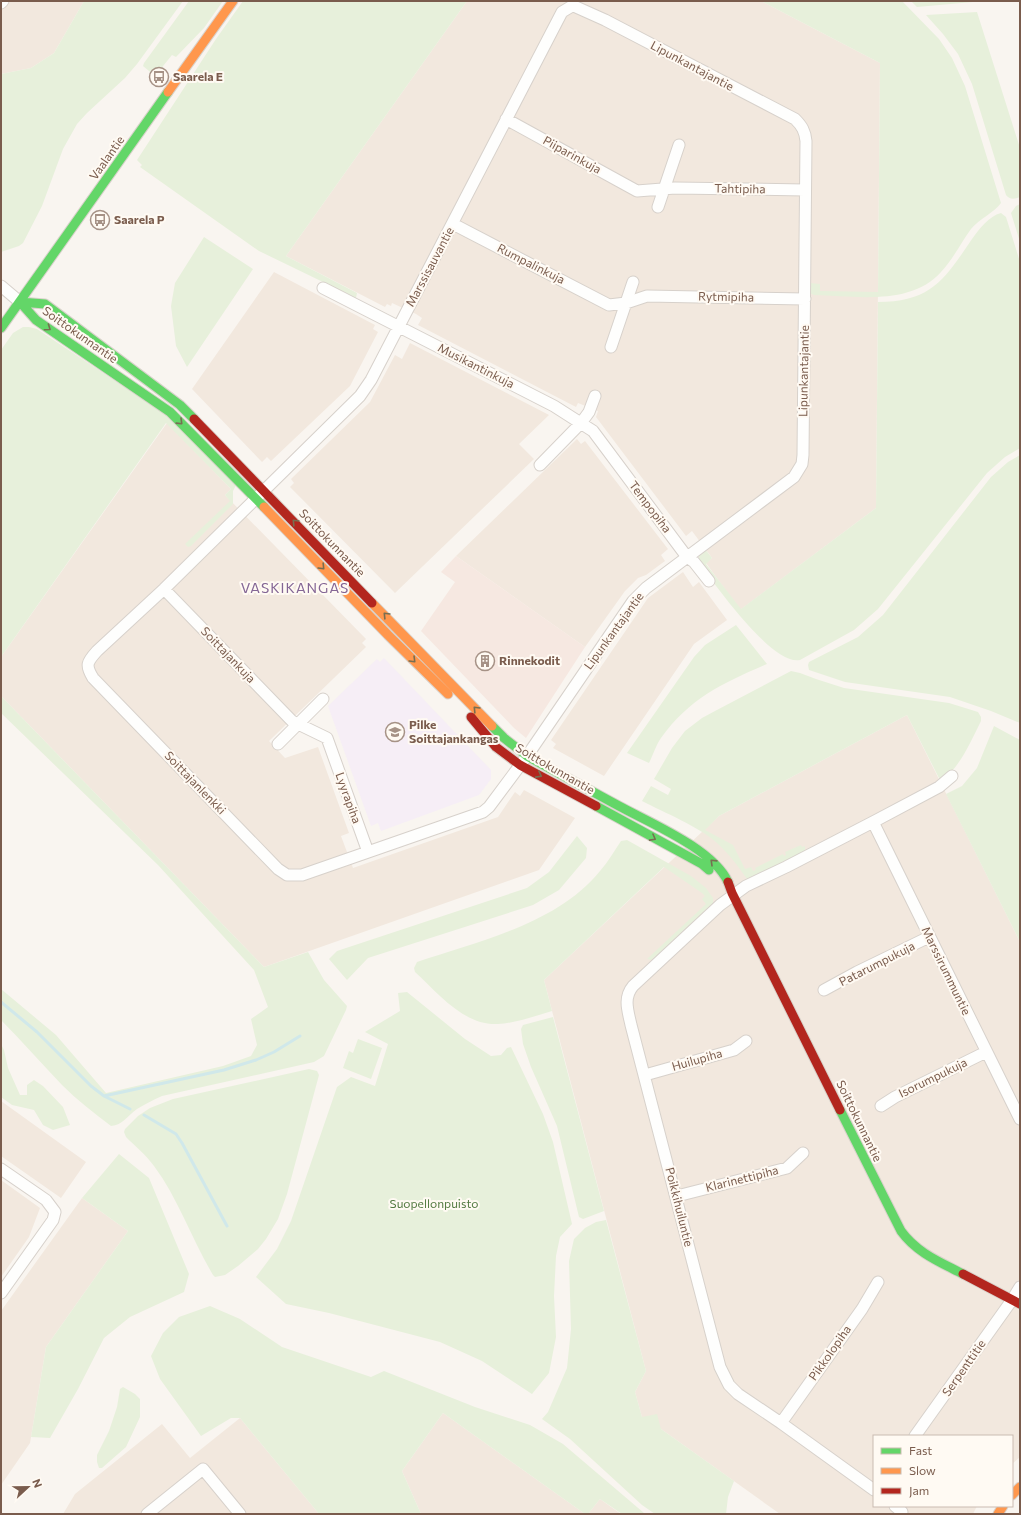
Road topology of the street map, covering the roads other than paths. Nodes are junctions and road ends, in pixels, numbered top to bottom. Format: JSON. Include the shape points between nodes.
{"nodes":[{"id":1,"x":233,"y":1,"type":"edge"},
{"id":2,"x":567,"y":8,"type":"joint"},
{"id":3,"x":506,"y":119,"type":"junction"},
{"id":4,"x":678,"y":146,"type":"dead end"},
{"id":5,"x":670,"y":188,"type":"junction"},
{"id":6,"x":805,"y":190,"type":"junction"},
{"id":7,"x":637,"y":191,"type":"joint"},
{"id":8,"x":658,"y":207,"type":"dead end"},
{"id":9,"x":452,"y":224,"type":"junction"},
{"id":10,"x":633,"y":282,"type":"dead end"},
{"id":11,"x":1,"y":286,"type":"edge"},
{"id":12,"x":323,"y":288,"type":"dead end"},
{"id":13,"x":805,"y":299,"type":"junction"},
{"id":14,"x":20,"y":302,"type":"junction"},
{"id":15,"x":626,"y":303,"type":"junction"},
{"id":16,"x":609,"y":305,"type":"joint"},
{"id":17,"x":399,"y":326,"type":"junction"},
{"id":18,"x":1,"y":328,"type":"edge"},
{"id":19,"x":611,"y":347,"type":"dead end"},
{"id":20,"x":595,"y":396,"type":"dead end"},
{"id":21,"x":581,"y":423,"type":"junction"},
{"id":22,"x":540,"y":465,"type":"dead end"},
{"id":23,"x":264,"y":490,"type":"junction"},
{"id":24,"x":255,"y":499,"type":"junction"},
{"id":25,"x":687,"y":557,"type":"junction"},
{"id":26,"x":709,"y":581,"type":"dead end"},
{"id":27,"x":164,"y":589,"type":"junction"},
{"id":28,"x":323,"y":700,"type":"dead end"},
{"id":29,"x":294,"y":722,"type":"junction"},
{"id":30,"x":278,"y":744,"type":"dead end"},
{"id":31,"x":523,"y":761,"type":"junction"},
{"id":32,"x":952,"y":776,"type":"dead end"},
{"id":33,"x":873,"y":822,"type":"junction"},
{"id":34,"x":368,"y":852,"type":"junction"},
{"id":35,"x":733,"y":895,"type":"junction"},
{"id":36,"x":929,"y":937,"type":"junction"},
{"id":37,"x":824,"y":990,"type":"dead end"},
{"id":38,"x":746,"y":1041,"type":"dead end"},
{"id":39,"x":986,"y":1052,"type":"junction"},
{"id":40,"x":645,"y":1075,"type":"junction"},
{"id":41,"x":881,"y":1106,"type":"dead end"},
{"id":42,"x":1020,"y":1119,"type":"edge"},
{"id":43,"x":803,"y":1153,"type":"dead end"},
{"id":44,"x":1,"y":1168,"type":"edge"},
{"id":45,"x":677,"y":1196,"type":"junction"},
{"id":46,"x":878,"y":1282,"type":"dead end"},
{"id":47,"x":1020,"y":1287,"type":"edge"},
{"id":48,"x":1,"y":1293,"type":"edge"},
{"id":49,"x":1016,"y":1302,"type":"edge"},
{"id":50,"x":781,"y":1423,"type":"junction"},
{"id":51,"x":917,"y":1435,"type":"edge"},
{"id":52,"x":873,"y":1489,"type":"edge"},
{"id":53,"x":147,"y":1514,"type":"edge"},
{"id":54,"x":240,"y":1514,"type":"edge"}],
"edges":[{"from":1,"to":14,"type":"street","name":"Vaalantie"},
{"from":2,"to":3,"type":"street","name":"Marssisauvantie","via":[[562,12]]},
{"from":2,"to":6,"type":"street","name":"Lipunkantajantie","via":[[576,7],[605,20],[795,119],[805,135]]},
{"from":3,"to":7,"type":"street","name":"Piiparinkuja"},
{"from":3,"to":9,"type":"street","name":"Marssisauvantie"},
{"from":4,"to":5,"type":"street"},
{"from":5,"to":6,"type":"street","name":"Tahtipiha"},
{"from":5,"to":7,"type":"street","name":"Tahtipiha"},
{"from":5,"to":8,"type":"street"},
{"from":6,"to":13,"type":"street","name":"Lipunkantajantie"},
{"from":9,"to":16,"type":"street","name":"Rumpalinkuja"},
{"from":9,"to":17,"type":"street","name":"Marssisauvantie"},
{"from":10,"to":15,"type":"street"},
{"from":11,"to":14,"type":"street"},
{"from":12,"to":17,"type":"street","name":"Musikantinkuja"},
{"from":13,"to":15,"type":"street","name":"Rytmipiha","via":[[647,296]]},
{"from":13,"to":25,"type":"street","name":"Lipunkantajantie","via":[[802,464],[794,477]]},
{"from":14,"to":18,"type":"street","name":"Vaalantie"},
{"from":14,"to":23,"type":"street","name":"Soittokunnantie","via":[[45,304],[180,405]]},
{"from":14,"to":24,"type":"street","name":"Soittokunnantie","one_way":true,"via":[[36,320],[170,412]]},
{"from":15,"to":16,"type":"street","name":"Rytmipiha"},
{"from":15,"to":19,"type":"street"},
{"from":17,"to":21,"type":"street","name":"Musikantinkuja","via":[[554,406]]},
{"from":17,"to":23,"type":"street","name":"Marssisauvantie","via":[[360,396]]},
{"from":20,"to":21,"type":"street","via":[[589,412]]},
{"from":21,"to":22,"type":"street"},
{"from":21,"to":25,"type":"street","name":"Tempopiha","via":[[593,431]]},
{"from":23,"to":24,"type":"street","name":"Marssisauvantie"},
{"from":31,"to":23,"type":"street","name":"Soittokunnantie","one_way":true,"via":[[504,738]]},
{"from":24,"to":27,"type":"street","name":"Soittajanlenkki"},
{"from":24,"to":31,"type":"street","name":"Soittokunnantie","one_way":true,"via":[[472,718],[496,747]]},
{"from":25,"to":26,"type":"street","name":"Tempopiha"},
{"from":25,"to":31,"type":"street","name":"Lipunkantajantie","via":[[633,601]]},
{"from":27,"to":29,"type":"street","name":"Soittajankuja"},
{"from":27,"to":34,"type":"street","name":"Soittajanlenkki","via":[[90,659],[87,665],[94,678],[282,873],[291,876],[302,875]]},
{"from":28,"to":29,"type":"street"},
{"from":29,"to":30,"type":"street"},
{"from":29,"to":34,"type":"street","name":"Lyyrapiha","via":[[327,738]]},
{"from":31,"to":34,"type":"street","name":"Soittajanlenkki","via":[[495,802],[483,812]]},
{"from":31,"to":35,"type":"street","name":"Soittokunnantie","via":[[686,842],[718,867]]},
{"from":32,"to":33,"type":"street","via":[[939,787]]},
{"from":33,"to":35,"type":"street"},
{"from":33,"to":36,"type":"street","name":"Marssirummuntie"},
{"from":35,"to":40,"type":"street","name":"Poikkihuiluntie","via":[[630,989],[627,1007]]},
{"from":35,"to":49,"type":"street","name":"Soittokunnantie","via":[[900,1231],[926,1255]]},
{"from":36,"to":37,"type":"street","name":"Patarumpukuja"},
{"from":36,"to":39,"type":"street","name":"Marssirummuntie"},
{"from":38,"to":40,"type":"street","name":"Huilupiha","via":[[734,1050]]},
{"from":39,"to":41,"type":"street","name":"Isorumpukuja"},
{"from":39,"to":42,"type":"street","name":"Marssirummuntie"},
{"from":40,"to":45,"type":"street","name":"Poikkihuiluntie"},
{"from":43,"to":45,"type":"street","name":"Klarinettipiha","via":[[787,1168]]},
{"from":44,"to":48,"type":"street","via":[[46,1200],[55,1212],[53,1220]]},
{"from":45,"to":50,"type":"street","name":"Poikkihuiluntie","via":[[724,1376],[738,1394]]},
{"from":46,"to":50,"type":"street","name":"Pikkolopiha","via":[[862,1309]]},
{"from":47,"to":49,"type":"street","name":"Serpenttitie"},
{"from":49,"to":51,"type":"street","name":"Serpenttitie"},
{"from":50,"to":52,"type":"street","name":"Poikkihuiluntie"},
{"from":53,"to":54,"type":"street","via":[[203,1469]]}]}
